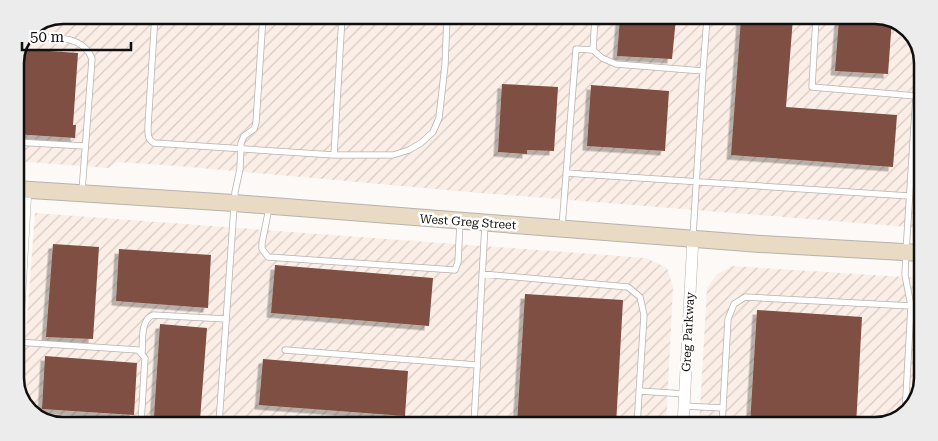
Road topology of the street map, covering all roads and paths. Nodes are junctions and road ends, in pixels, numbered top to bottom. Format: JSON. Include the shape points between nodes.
{"nodes":[{"id":1,"x":154,"y":24,"type":"edge"},
{"id":2,"x":262,"y":24,"type":"edge"},
{"id":3,"x":342,"y":24,"type":"edge"},
{"id":4,"x":447,"y":24,"type":"edge"},
{"id":5,"x":595,"y":24,"type":"edge"},
{"id":6,"x":707,"y":24,"type":"edge"},
{"id":7,"x":816,"y":24,"type":"edge"},
{"id":8,"x":33,"y":37,"type":"edge"},
{"id":9,"x":593,"y":50,"type":"junction"},
{"id":10,"x":703,"y":71,"type":"junction"},
{"id":11,"x":914,"y":96,"type":"edge"},
{"id":12,"x":914,"y":125,"type":"edge"},
{"id":13,"x":24,"y":143,"type":"edge"},
{"id":14,"x":86,"y":146,"type":"junction"},
{"id":15,"x":241,"y":148,"type":"junction"},
{"id":16,"x":334,"y":155,"type":"junction"},
{"id":17,"x":566,"y":173,"type":"junction"},
{"id":18,"x":696,"y":182,"type":"junction"},
{"id":19,"x":24,"y":189,"type":"edge"},
{"id":20,"x":82,"y":193,"type":"junction"},
{"id":21,"x":909,"y":196,"type":"junction"},
{"id":22,"x":234,"y":203,"type":"junction"},
{"id":23,"x":269,"y":206,"type":"junction"},
{"id":24,"x":460,"y":222,"type":"junction"},
{"id":25,"x":485,"y":224,"type":"junction"},
{"id":26,"x":562,"y":229,"type":"junction"},
{"id":27,"x":693,"y":238,"type":"junction"},
{"id":28,"x":913,"y":252,"type":"edge"},
{"id":29,"x":482,"y":274,"type":"junction"},
{"id":30,"x":911,"y":306,"type":"junction"},
{"id":31,"x":226,"y":319,"type":"junction"},
{"id":32,"x":24,"y":342,"type":"edge"},
{"id":33,"x":284,"y":350,"type":"dead end"},
{"id":34,"x":142,"y":354,"type":"junction"},
{"id":35,"x":477,"y":365,"type":"junction"},
{"id":36,"x":640,"y":391,"type":"junction"},
{"id":37,"x":684,"y":400,"type":"junction"},
{"id":38,"x":905,"y":403,"type":"edge"},
{"id":39,"x":723,"y":408,"type":"junction"},
{"id":40,"x":141,"y":417,"type":"edge"},
{"id":41,"x":219,"y":417,"type":"edge"},
{"id":42,"x":474,"y":417,"type":"edge"},
{"id":43,"x":638,"y":417,"type":"edge"},
{"id":44,"x":683,"y":417,"type":"edge"},
{"id":45,"x":722,"y":417,"type":"edge"}],
"edges":[{"from":1,"to":15,"type":"lane","via":[[148,126],[150,140]]},
{"from":2,"to":15,"type":"lane","via":[[256,123],[254,129],[244,136]]},
{"from":3,"to":16,"type":"lane"},
{"from":4,"to":16,"type":"lane","via":[[439,118],[433,132],[409,150],[393,155]]},
{"from":5,"to":9,"type":"lane"},
{"from":6,"to":10,"type":"lane"},
{"from":7,"to":11,"type":"lane","via":[[812,87]]},
{"from":8,"to":14,"type":"lane","via":[[70,39],[83,44],[89,51],[92,59]]},
{"from":9,"to":10,"type":"lane","via":[[616,64]]},
{"from":9,"to":17,"type":"lane","via":[[576,50]]},
{"from":10,"to":18,"type":"lane"},
{"from":12,"to":21,"type":"lane"},
{"from":13,"to":14,"type":"lane"},
{"from":14,"to":20,"type":"lane"},
{"from":15,"to":16,"type":"lane"},
{"from":15,"to":22,"type":"lane"},
{"from":17,"to":18,"type":"lane"},
{"from":17,"to":26,"type":"lane"},
{"from":18,"to":21,"type":"lane"},
{"from":18,"to":27,"type":"lane"},
{"from":19,"to":20,"type":"main road","name":"West Greg Street"},
{"from":20,"to":22,"type":"main road","name":"West Greg Street"},
{"from":21,"to":28,"type":"lane"},
{"from":22,"to":23,"type":"main road","name":"West Greg Street"},
{"from":22,"to":31,"type":"lane"},
{"from":23,"to":24,"type":"main road","name":"West Greg Street"},
{"from":23,"to":24,"type":"lane","via":[[262,243],[268,257],[455,270]]},
{"from":24,"to":25,"type":"main road","name":"West Greg Street"},
{"from":25,"to":26,"type":"main road","name":"West Greg Street"},
{"from":25,"to":29,"type":"lane"},
{"from":26,"to":27,"type":"main road","name":"West Greg Street"},
{"from":27,"to":28,"type":"main road","name":"West Greg Street"},
{"from":27,"to":37,"type":"street","name":"Greg Parkway"},
{"from":28,"to":30,"type":"lane","via":[[905,275]]},
{"from":29,"to":35,"type":"lane"},
{"from":29,"to":36,"type":"lane","via":[[628,287],[640,297],[644,315]]},
{"from":30,"to":38,"type":"lane"},
{"from":30,"to":39,"type":"lane","via":[[745,297],[734,304],[728,319]]},
{"from":31,"to":34,"type":"lane","via":[[149,316],[145,322]]},
{"from":31,"to":41,"type":"lane"},
{"from":32,"to":34,"type":"lane","via":[[138,350]]},
{"from":33,"to":35,"type":"lane"},
{"from":34,"to":40,"type":"lane","via":[[145,358]]},
{"from":35,"to":42,"type":"lane"},
{"from":36,"to":37,"type":"lane"},
{"from":36,"to":43,"type":"lane"},
{"from":37,"to":39,"type":"lane"},
{"from":37,"to":44,"type":"street","name":"Greg Parkway"},
{"from":39,"to":45,"type":"lane"}]}
